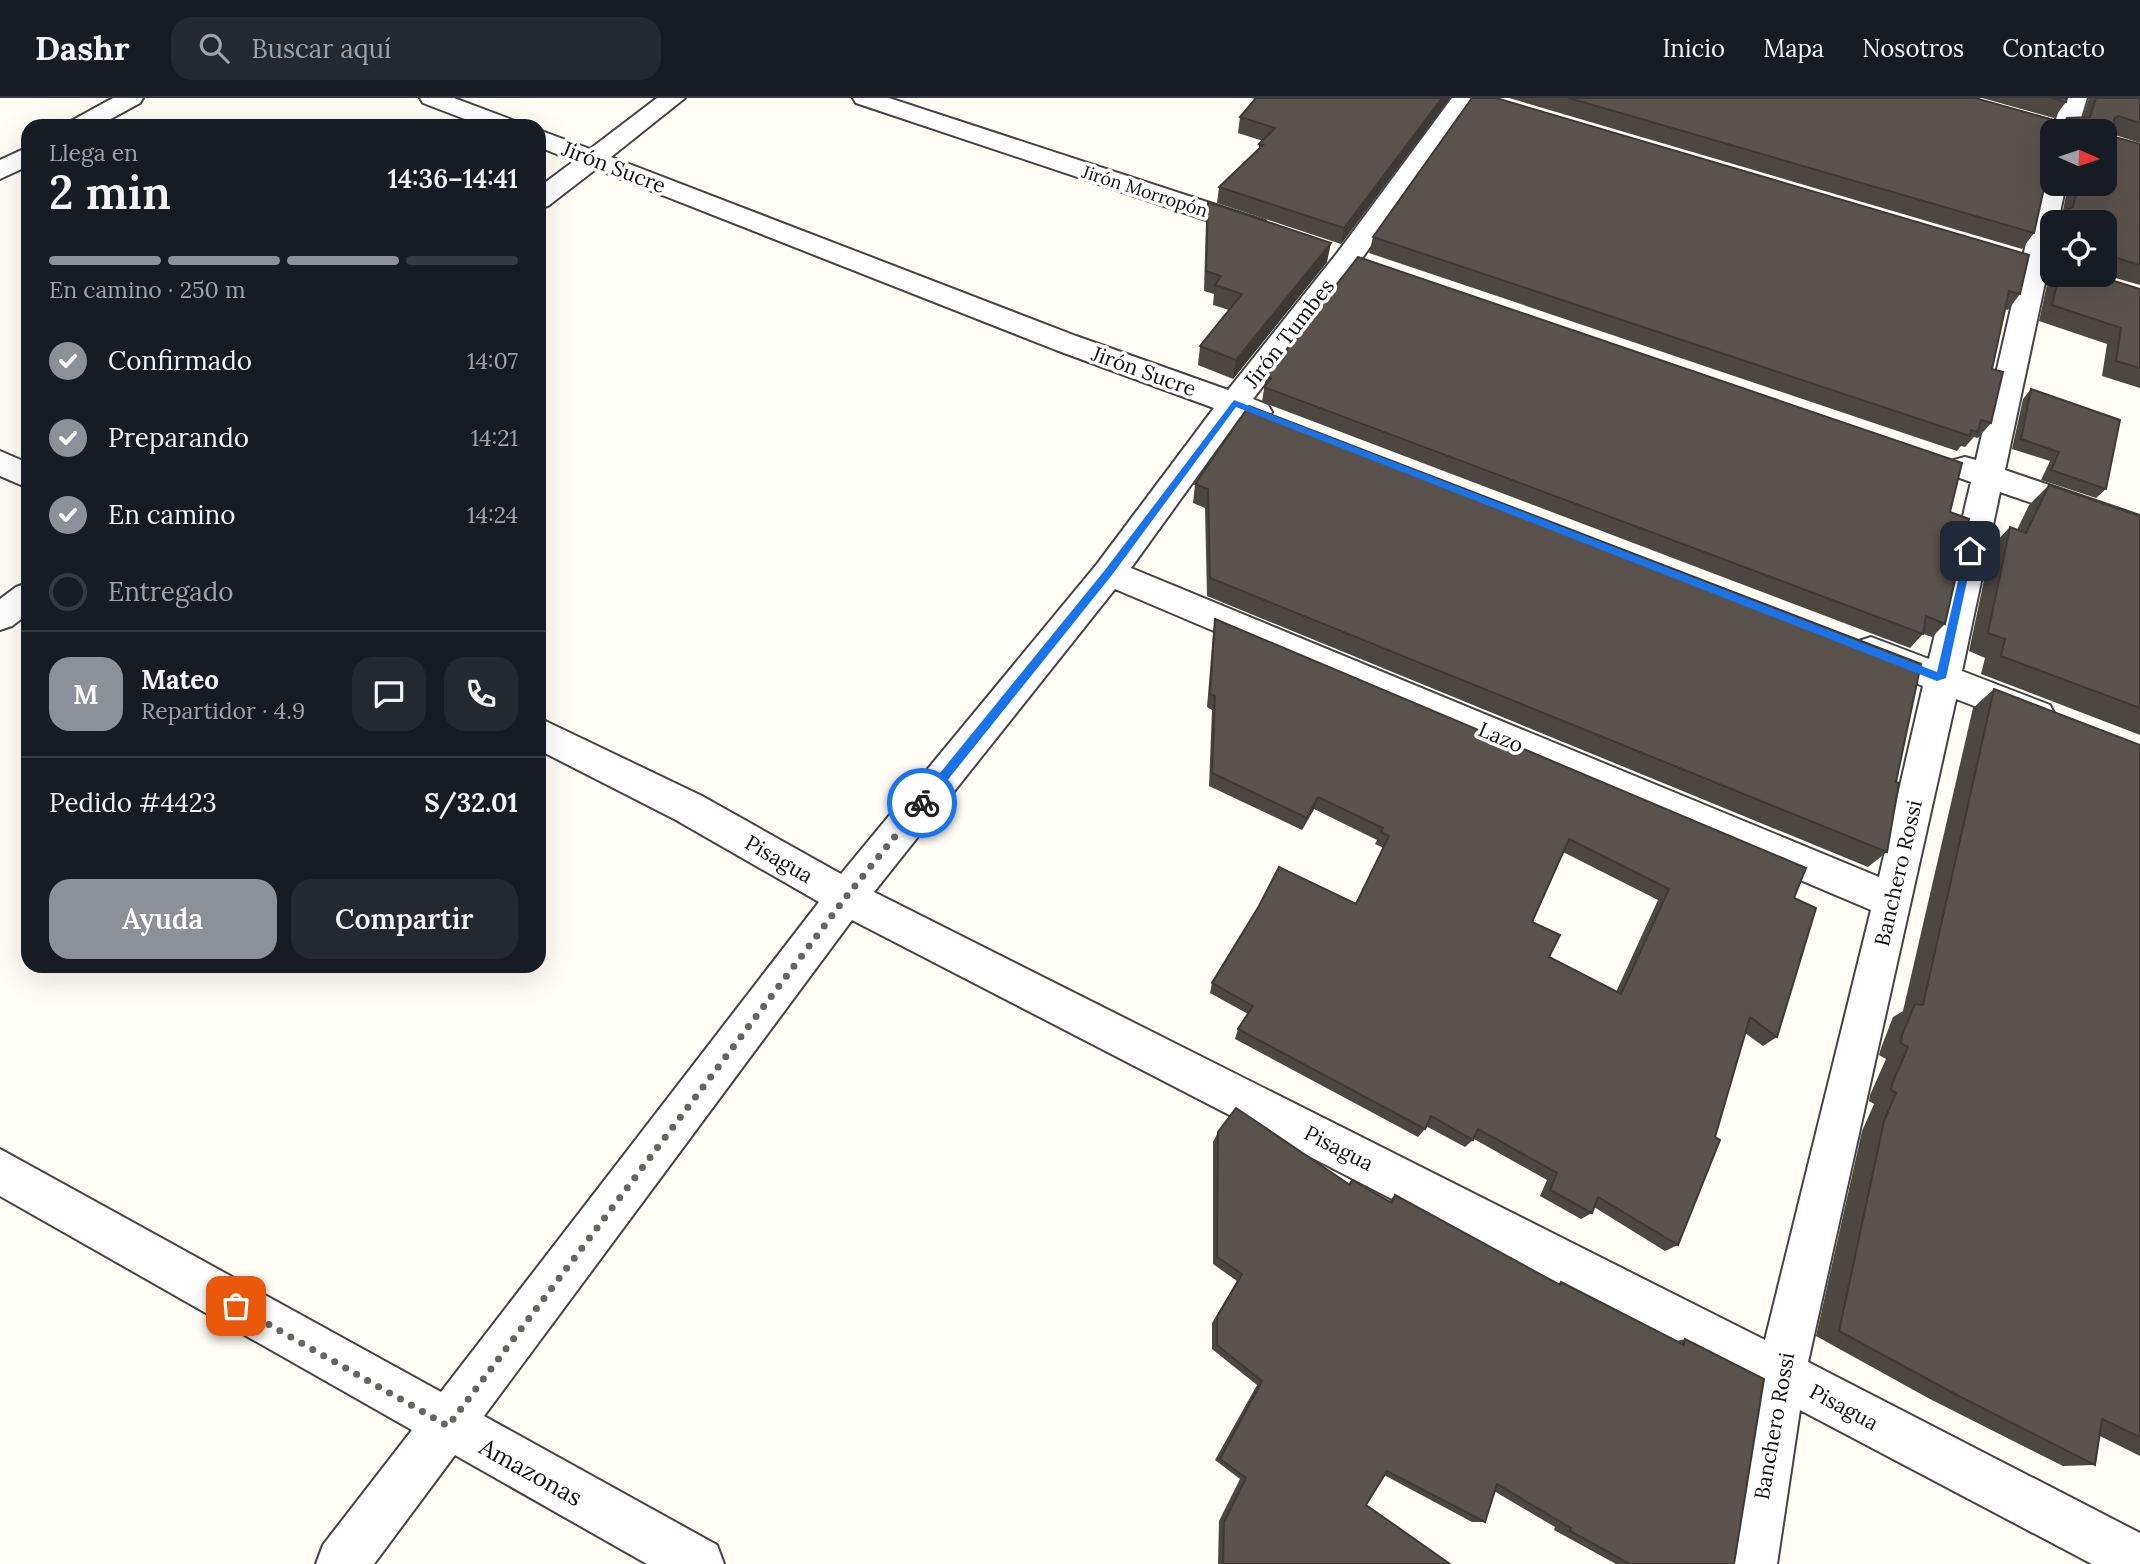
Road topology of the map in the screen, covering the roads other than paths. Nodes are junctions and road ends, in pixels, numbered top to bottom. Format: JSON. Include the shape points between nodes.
{"nodes":[{"id":1,"x":131,"y":98,"type":"edge"},
{"id":2,"x":432,"y":98,"type":"edge"},
{"id":3,"x":673,"y":98,"type":"edge"},
{"id":4,"x":865,"y":98,"type":"edge"},
{"id":5,"x":2075,"y":98,"type":"edge"},
{"id":6,"x":1475,"y":99,"type":"edge"},
{"id":7,"x":93,"y":119,"type":"edge"},
{"id":8,"x":488,"y":119,"type":"edge"},
{"id":9,"x":2069,"y":119,"type":"edge"},
{"id":10,"x":546,"y":141,"type":"edge"},
{"id":11,"x":592,"y":158,"type":"junction"},
{"id":12,"x":21,"y":159,"type":"edge"},
{"id":13,"x":0,"y":171,"type":"edge"},
{"id":14,"x":546,"y":194,"type":"edge"},
{"id":15,"x":2049,"y":196,"type":"edge"},
{"id":16,"x":1282,"y":236,"type":"edge"},
{"id":17,"x":2031,"y":263,"type":"edge"},
{"id":18,"x":1234,"y":403,"type":"junction"},
{"id":19,"x":1285,"y":423,"type":"edge"},
{"id":20,"x":1936,"y":458,"type":"edge"},
{"id":21,"x":0,"y":463,"type":"edge"},
{"id":22,"x":21,"y":474,"type":"edge"},
{"id":23,"x":1988,"y":475,"type":"junction"},
{"id":24,"x":2140,"y":528,"type":"edge"},
{"id":25,"x":1109,"y":573,"type":"junction"},
{"id":26,"x":21,"y":601,"type":"edge"},
{"id":27,"x":0,"y":617,"type":"edge"},
{"id":28,"x":1838,"y":638,"type":"edge"},
{"id":29,"x":1941,"y":678,"type":"junction"},
{"id":30,"x":2065,"y":726,"type":"edge"},
{"id":31,"x":546,"y":736,"type":"edge"},
{"id":32,"x":846,"y":897,"type":"junction"},
{"id":33,"x":1893,"y":901,"type":"junction"},
{"id":34,"x":0,"y":1171,"type":"edge"},
{"id":35,"x":1781,"y":1374,"type":"junction"},
{"id":36,"x":448,"y":1426,"type":"junction"},
{"id":37,"x":2140,"y":1561,"type":"edge"},
{"id":38,"x":342,"y":1564,"type":"edge"},
{"id":39,"x":698,"y":1564,"type":"edge"},
{"id":40,"x":1751,"y":1564,"type":"edge"}],
"edges":[{"from":1,"to":7,"type":"street"},
{"from":2,"to":8,"type":"street"},
{"from":3,"to":11,"type":"street"},
{"from":4,"to":16,"type":"street","name":"Jirón Morropón"},
{"from":5,"to":9,"type":"street"},
{"from":6,"to":18,"type":"street","name":"Jirón Tumbes"},
{"from":10,"to":11,"type":"street","name":"Jirón Sucre"},
{"from":11,"to":14,"type":"street"},
{"from":11,"to":18,"type":"street","name":"Jirón Sucre","via":[[1066,343]]},
{"from":12,"to":13,"type":"street"},
{"from":15,"to":17,"type":"street","name":"Banchero Rossi"},
{"from":17,"to":23,"type":"street","name":"Banchero Rossi"},
{"from":18,"to":19,"type":"street","name":"Jirón Sucre"},
{"from":18,"to":25,"type":"street","name":"Jirón Tumbes"},
{"from":20,"to":23,"type":"street"},
{"from":21,"to":22,"type":"street"},
{"from":23,"to":24,"type":"street"},
{"from":23,"to":29,"type":"street","name":"Banchero Rossi"},
{"from":25,"to":32,"type":"street","name":"Jirón Tumbes"},
{"from":25,"to":33,"type":"street","name":"Lazo"},
{"from":26,"to":27,"type":"street"},
{"from":28,"to":29,"type":"street"},
{"from":29,"to":30,"type":"street"},
{"from":29,"to":33,"type":"street","name":"Banchero Rossi"},
{"from":31,"to":32,"type":"street","name":"Pisagua","via":[[689,808]]},
{"from":32,"to":35,"type":"street","name":"Pisagua"},
{"from":32,"to":36,"type":"street","name":"Jirón Tumbes"},
{"from":33,"to":35,"type":"street","name":"Banchero Rossi"},
{"from":34,"to":36,"type":"street","name":"Amazonas"},
{"from":35,"to":37,"type":"street","name":"Pisagua"},
{"from":35,"to":40,"type":"street","name":"Banchero Rossi"},
{"from":36,"to":38,"type":"street","name":"Jirón Tumbes"},
{"from":36,"to":39,"type":"street","name":"Amazonas"}]}
